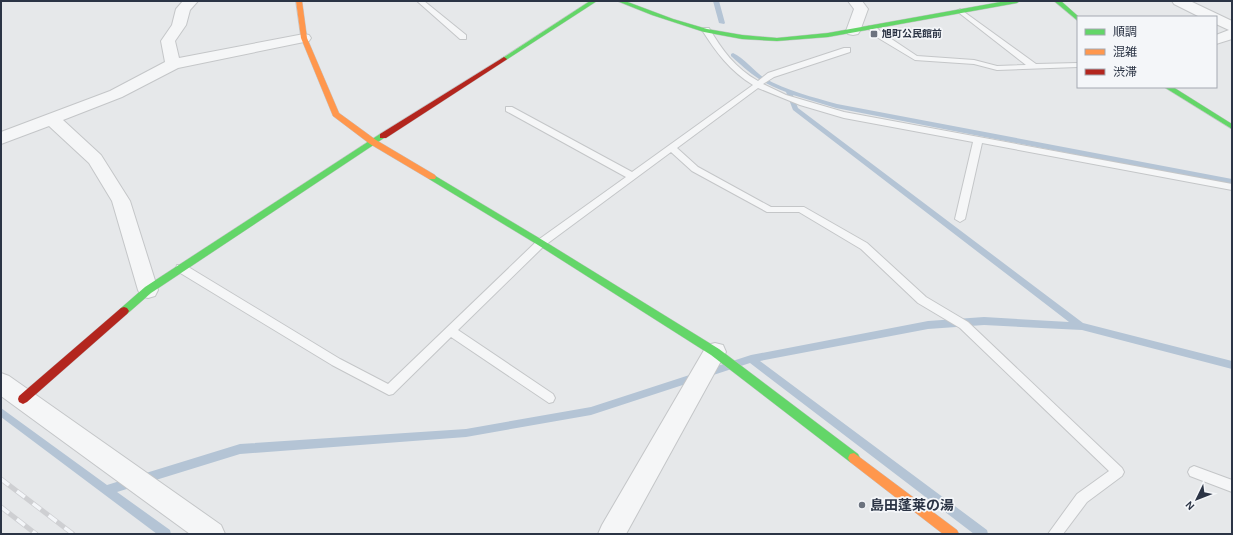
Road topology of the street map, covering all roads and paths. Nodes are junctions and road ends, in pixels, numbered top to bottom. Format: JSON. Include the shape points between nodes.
{"nodes":[{"id":1,"x":191,"y":1,"type":"edge"},
{"id":2,"x":299,"y":1,"type":"edge"},
{"id":3,"x":420,"y":1,"type":"edge"},
{"id":4,"x":594,"y":1,"type":"edge"},
{"id":5,"x":620,"y":1,"type":"edge"},
{"id":6,"x":855,"y":1,"type":"edge"},
{"id":7,"x":1017,"y":1,"type":"edge"},
{"id":8,"x":1057,"y":1,"type":"edge"},
{"id":9,"x":1179,"y":1,"type":"edge"},
{"id":10,"x":960,"y":11,"type":"junction"},
{"id":11,"x":1209,"y":16,"type":"edge"},
{"id":12,"x":1077,"y":18,"type":"edge"},
{"id":13,"x":1217,"y":20,"type":"edge"},
{"id":14,"x":1232,"y":27,"type":"edge"},
{"id":15,"x":872,"y":28,"type":"junction"},
{"id":16,"x":706,"y":30,"type":"junction"},
{"id":17,"x":853,"y":31,"type":"junction"},
{"id":18,"x":1232,"y":34,"type":"edge"},
{"id":19,"x":463,"y":37,"type":"dead end"},
{"id":20,"x":304,"y":38,"type":"junction"},
{"id":21,"x":1217,"y":40,"type":"edge"},
{"id":22,"x":847,"y":50,"type":"dead end"},
{"id":23,"x":173,"y":64,"type":"junction"},
{"id":24,"x":1077,"y":65,"type":"edge"},
{"id":25,"x":1033,"y":66,"type":"junction"},
{"id":26,"x":756,"y":84,"type":"junction"},
{"id":27,"x":1170,"y":88,"type":"edge"},
{"id":28,"x":509,"y":109,"type":"dead end"},
{"id":29,"x":51,"y":119,"type":"junction"},
{"id":30,"x":1232,"y":127,"type":"edge"},
{"id":31,"x":1,"y":138,"type":"edge"},
{"id":32,"x":978,"y":140,"type":"junction"},
{"id":33,"x":373,"y":142,"type":"junction"},
{"id":34,"x":671,"y":147,"type":"junction"},
{"id":35,"x":632,"y":176,"type":"junction"},
{"id":36,"x":1232,"y":187,"type":"edge"},
{"id":37,"x":960,"y":219,"type":"dead end"},
{"id":38,"x":541,"y":243,"type":"junction"},
{"id":39,"x":181,"y":268,"type":"junction"},
{"id":40,"x":148,"y":290,"type":"junction"},
{"id":41,"x":450,"y":331,"type":"junction"},
{"id":42,"x":715,"y":352,"type":"junction"},
{"id":43,"x":1,"y":383,"type":"edge"},
{"id":44,"x":549,"y":398,"type":"dead end"},
{"id":45,"x":22,"y":399,"type":"junction"},
{"id":46,"x":1194,"y":472,"type":"dead end"},
{"id":47,"x":1232,"y":486,"type":"edge"},
{"id":48,"x":212,"y":534,"type":"edge"},
{"id":49,"x":610,"y":534,"type":"edge"},
{"id":50,"x":953,"y":534,"type":"edge"},
{"id":51,"x":1054,"y":534,"type":"edge"}],
"edges":[{"from":1,"to":23,"type":"street","via":[[183,9],[179,25],[168,41]]},
{"from":2,"to":20,"type":"street"},
{"from":3,"to":19,"type":"lane"},
{"from":4,"to":33,"type":"street"},
{"from":5,"to":16,"type":"street","via":[[668,20]]},
{"from":6,"to":17,"type":"street","via":[[862,9]]},
{"from":7,"to":10,"type":"street"},
{"from":8,"to":12,"type":"street"},
{"from":9,"to":11,"type":"street"},
{"from":10,"to":15,"type":"street"},
{"from":10,"to":25,"type":"lane"},
{"from":13,"to":14,"type":"street"},
{"from":15,"to":17,"type":"street"},
{"from":15,"to":25,"type":"lane","via":[[915,58],[974,62],[997,68]]},
{"from":16,"to":17,"type":"street","via":[[760,39],[797,38]]},
{"from":16,"to":26,"type":"lane","via":[[735,70]]},
{"from":18,"to":21,"type":"street"},
{"from":20,"to":23,"type":"street"},
{"from":20,"to":33,"type":"street","via":[[336,114]]},
{"from":22,"to":26,"type":"lane","via":[[771,75]]},
{"from":23,"to":29,"type":"street","via":[[116,94]]},
{"from":24,"to":25,"type":"lane"},
{"from":26,"to":32,"type":"lane","via":[[776,95],[844,115]]},
{"from":26,"to":34,"type":"lane"},
{"from":27,"to":30,"type":"street"},
{"from":28,"to":35,"type":"lane"},
{"from":29,"to":31,"type":"street"},
{"from":29,"to":40,"type":"street","via":[[95,158],[121,201]]},
{"from":32,"to":36,"type":"lane"},
{"from":32,"to":37,"type":"lane"},
{"from":33,"to":38,"type":"street"},
{"from":33,"to":39,"type":"street"},
{"from":34,"to":35,"type":"lane"},
{"from":34,"to":51,"type":"lane","via":[[695,169],[770,210],[801,209],[864,246],[922,300],[964,325],[1118,472],[1082,498]]},
{"from":35,"to":38,"type":"lane"},
{"from":38,"to":41,"type":"lane"},
{"from":38,"to":42,"type":"street"},
{"from":39,"to":40,"type":"street"},
{"from":39,"to":41,"type":"lane","via":[[336,362],[389,390]]},
{"from":40,"to":45,"type":"street"},
{"from":41,"to":44,"type":"lane"},
{"from":42,"to":49,"type":"street"},
{"from":42,"to":50,"type":"street"},
{"from":43,"to":45,"type":"street"},
{"from":45,"to":48,"type":"street"},
{"from":46,"to":47,"type":"lane"}]}
